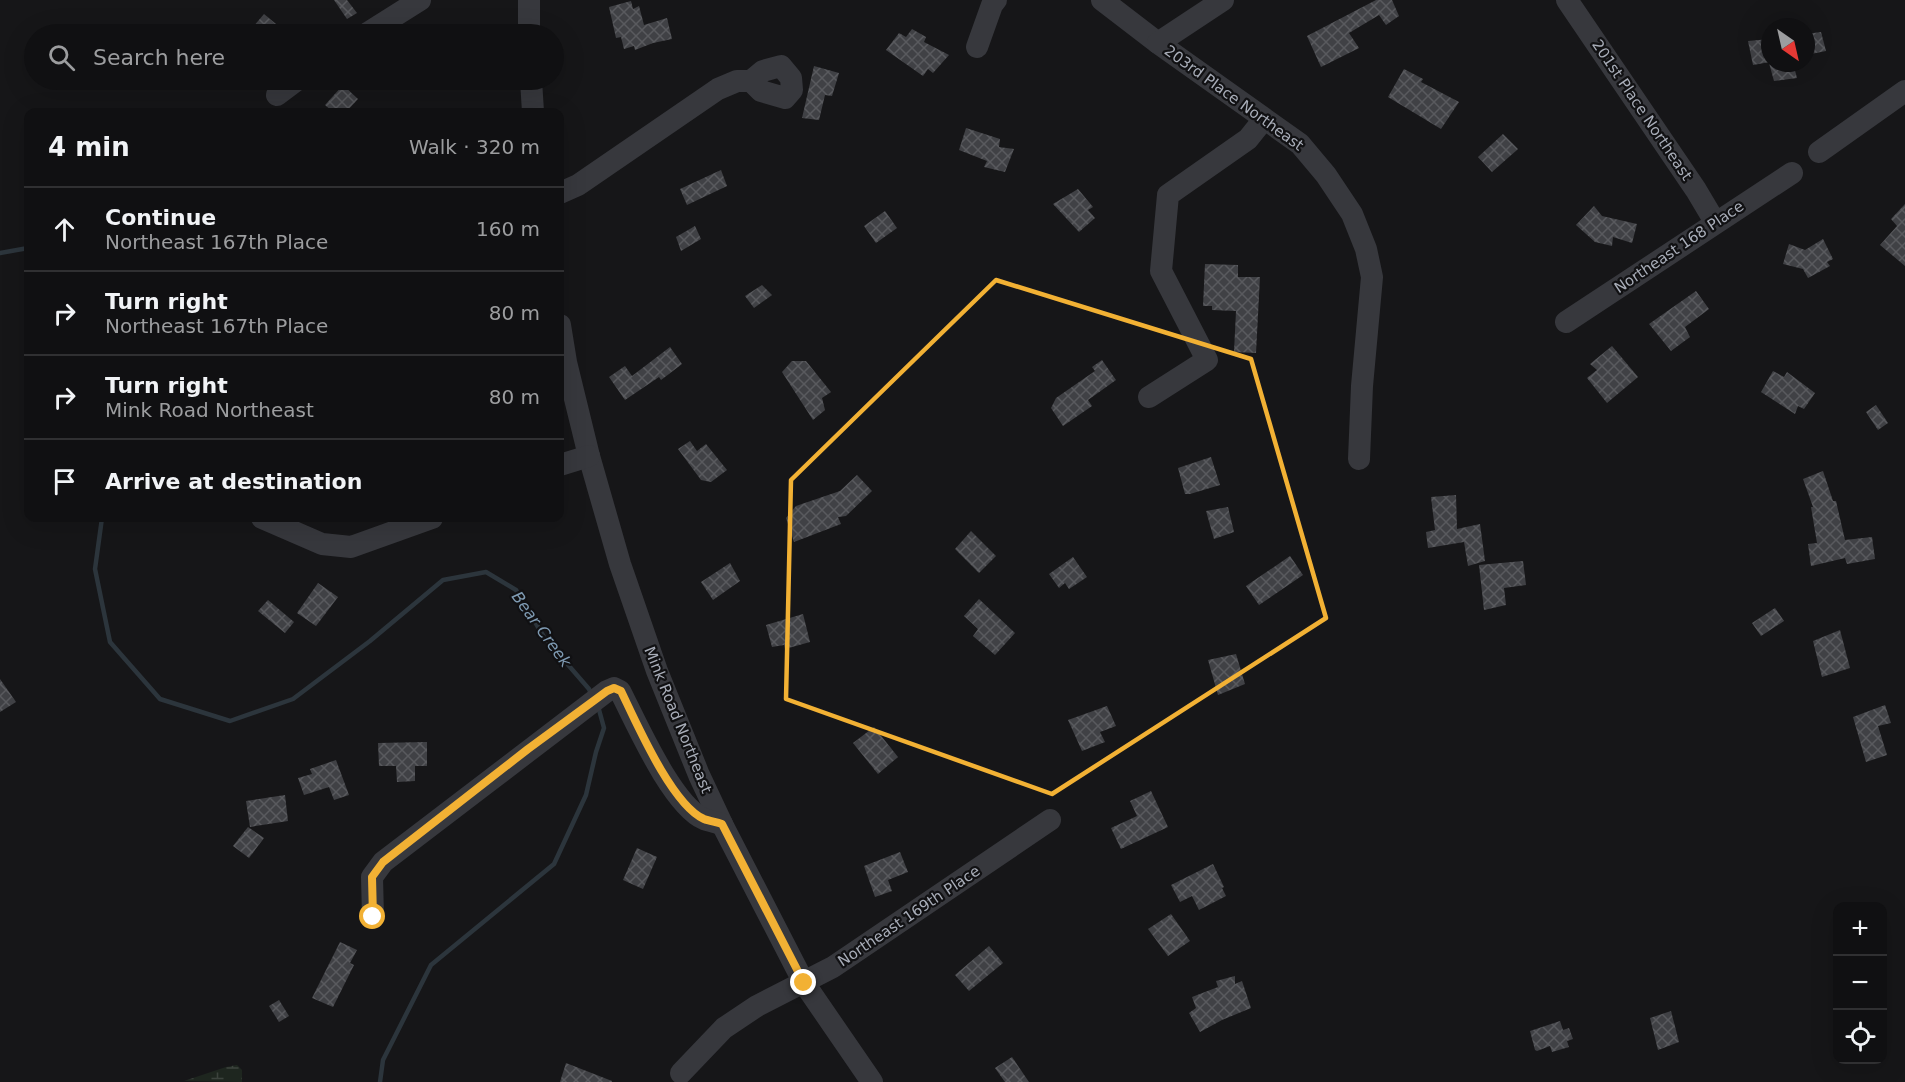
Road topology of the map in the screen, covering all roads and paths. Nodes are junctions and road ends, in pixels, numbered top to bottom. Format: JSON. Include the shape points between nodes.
{"nodes":[{"id":1,"x":420,"y":0,"type":"edge"},
{"id":2,"x":529,"y":0,"type":"edge"},
{"id":3,"x":996,"y":0,"type":"edge"},
{"id":4,"x":1102,"y":0,"type":"edge"},
{"id":5,"x":1223,"y":0,"type":"edge"},
{"id":6,"x":1567,"y":0,"type":"edge"},
{"id":7,"x":382,"y":24,"type":"edge"},
{"id":8,"x":529,"y":24,"type":"edge"},
{"id":9,"x":1158,"y":43,"type":"junction"},
{"id":10,"x":977,"y":47,"type":"dead end"},
{"id":11,"x":751,"y":81,"type":"dead end"},
{"id":12,"x":284,"y":90,"type":"edge"},
{"id":13,"x":532,"y":90,"type":"edge"},
{"id":14,"x":1905,"y":91,"type":"edge"},
{"id":15,"x":277,"y":95,"type":"dead end"},
{"id":16,"x":533,"y":108,"type":"edge"},
{"id":17,"x":1264,"y":119,"type":"junction"},
{"id":18,"x":1820,"y":152,"type":"dead end"},
{"id":19,"x":1792,"y":172,"type":"dead end"},
{"id":20,"x":564,"y":190,"type":"edge"},
{"id":21,"x":1715,"y":222,"type":"junction"},
{"id":22,"x":1566,"y":322,"type":"dead end"},
{"id":23,"x":564,"y":350,"type":"edge"},
{"id":24,"x":1149,"y":396,"type":"dead end"},
{"id":25,"x":589,"y":456,"type":"junction"},
{"id":26,"x":1359,"y":459,"type":"dead end"},
{"id":27,"x":564,"y":464,"type":"edge"},
{"id":28,"x":271,"y":522,"type":"edge"},
{"id":29,"x":421,"y":522,"type":"edge"},
{"id":30,"x":1050,"y":820,"type":"dead end"},
{"id":31,"x":722,"y":824,"type":"junction"},
{"id":32,"x":373,"y":917,"type":"dead end"},
{"id":33,"x":804,"y":983,"type":"junction"},
{"id":34,"x":681,"y":1073,"type":"dead end"},
{"id":35,"x":872,"y":1082,"type":"edge"}],
"edges":[{"from":1,"to":7,"type":"street"},
{"from":2,"to":8,"type":"street"},
{"from":3,"to":10,"type":"street"},
{"from":4,"to":9,"type":"street","name":"203rd Place Northeast"},
{"from":5,"to":9,"type":"street"},
{"from":6,"to":21,"type":"street","name":"201st Place Northeast"},
{"from":9,"to":17,"type":"street","name":"203rd Place Northeast"},
{"from":11,"to":20,"type":"street","via":[[738,81],[718,89],[578,185]]},
{"from":12,"to":15,"type":"street"},
{"from":13,"to":16,"type":"street"},
{"from":14,"to":18,"type":"street"},
{"from":17,"to":24,"type":"street","via":[[1248,140],[1168,195],[1161,271],[1207,360]]},
{"from":17,"to":26,"type":"street","name":"203rd Place Northeast","via":[[1300,144],[1326,175],[1352,214],[1366,249],[1372,277]]},
{"from":19,"to":21,"type":"street","name":"Northeast 168 Place"},
{"from":21,"to":22,"type":"street","name":"Northeast 168 Place"},
{"from":23,"to":25,"type":"street","name":"Mink Road Northeast"},
{"from":25,"to":27,"type":"street"},
{"from":25,"to":31,"type":"street","name":"Mink Road Northeast","via":[[620,564],[657,671]]},
{"from":28,"to":29,"type":"street","via":[[322,544],[351,547]]},
{"from":30,"to":33,"type":"street","name":"Northeast 169th Place"},
{"from":31,"to":32,"type":"street","via":[[702,818],[686,804],[660,770],[621,691],[614,688],[383,862],[372,877]]},
{"from":31,"to":33,"type":"street","name":"Mink Road Northeast"},
{"from":33,"to":34,"type":"street","name":"Northeast 169th Place","via":[[724,1028]]},
{"from":33,"to":35,"type":"street","name":"Mink Road Northeast"}]}
